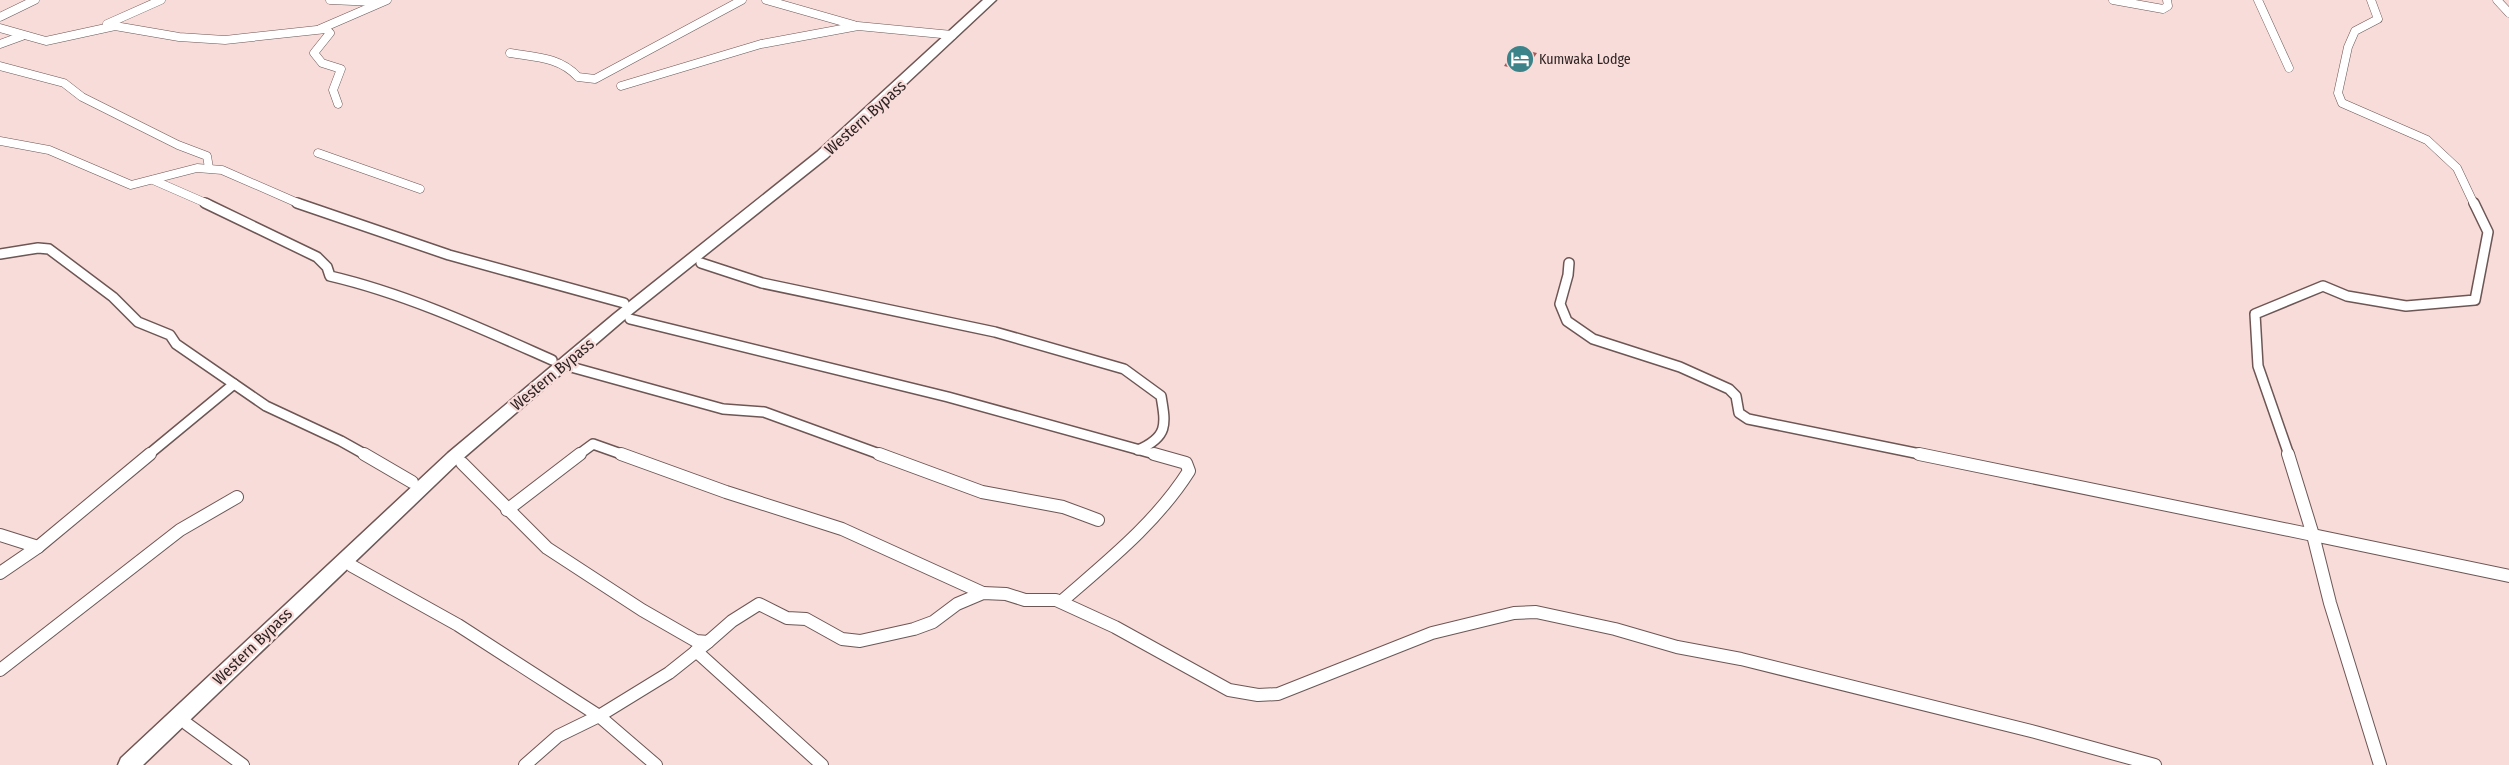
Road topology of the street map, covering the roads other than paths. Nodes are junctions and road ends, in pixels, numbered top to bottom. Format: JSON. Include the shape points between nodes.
{"nodes":[{"id":1,"x":35,"y":0,"type":"edge"},
{"id":2,"x":161,"y":0,"type":"edge"},
{"id":3,"x":330,"y":0,"type":"edge"},
{"id":4,"x":742,"y":0,"type":"edge"},
{"id":5,"x":766,"y":0,"type":"edge"},
{"id":6,"x":990,"y":0,"type":"edge"},
{"id":7,"x":2112,"y":0,"type":"edge"},
{"id":8,"x":2167,"y":0,"type":"edge"},
{"id":9,"x":2258,"y":0,"type":"edge"},
{"id":10,"x":2371,"y":0,"type":"edge"},
{"id":11,"x":2497,"y":0,"type":"edge"},
{"id":12,"x":384,"y":1,"type":"edge"},
{"id":13,"x":2509,"y":13,"type":"edge"},
{"id":14,"x":0,"y":17,"type":"edge"},
{"id":15,"x":858,"y":26,"type":"junction"},
{"id":16,"x":0,"y":28,"type":"edge"},
{"id":17,"x":99,"y":28,"type":"junction"},
{"id":18,"x":319,"y":29,"type":"junction"},
{"id":19,"x":952,"y":35,"type":"junction"},
{"id":20,"x":22,"y":36,"type":"junction"},
{"id":21,"x":0,"y":44,"type":"edge"},
{"id":22,"x":510,"y":54,"type":"dead end"},
{"id":23,"x":0,"y":66,"type":"edge"},
{"id":24,"x":2290,"y":68,"type":"dead end"},
{"id":25,"x":621,"y":86,"type":"dead end"},
{"id":26,"x":338,"y":104,"type":"dead end"},
{"id":27,"x":0,"y":141,"type":"edge"},
{"id":28,"x":318,"y":153,"type":"dead end"},
{"id":29,"x":209,"y":168,"type":"junction"},
{"id":30,"x":152,"y":180,"type":"junction"},
{"id":31,"x":420,"y":189,"type":"dead end"},
{"id":32,"x":0,"y":254,"type":"edge"},
{"id":33,"x":701,"y":263,"type":"dead end"},
{"id":34,"x":1569,"y":263,"type":"dead end"},
{"id":35,"x":624,"y":303,"type":"dead end"},
{"id":36,"x":630,"y":319,"type":"dead end"},
{"id":37,"x":552,"y":360,"type":"dead end"},
{"id":38,"x":571,"y":367,"type":"dead end"},
{"id":39,"x":234,"y":384,"type":"junction"},
{"id":40,"x":1138,"y":450,"type":"junction"},
{"id":41,"x":462,"y":463,"type":"dead end"},
{"id":42,"x":412,"y":482,"type":"dead end"},
{"id":43,"x":236,"y":497,"type":"dead end"},
{"id":44,"x":506,"y":510,"type":"junction"},
{"id":45,"x":1098,"y":520,"type":"dead end"},
{"id":46,"x":0,"y":535,"type":"edge"},
{"id":47,"x":2312,"y":535,"type":"junction"},
{"id":48,"x":38,"y":547,"type":"junction"},
{"id":49,"x":352,"y":566,"type":"dead end"},
{"id":50,"x":0,"y":573,"type":"edge"},
{"id":51,"x":2509,"y":576,"type":"edge"},
{"id":52,"x":983,"y":592,"type":"junction"},
{"id":53,"x":1062,"y":601,"type":"junction"},
{"id":54,"x":708,"y":642,"type":"junction"},
{"id":55,"x":696,"y":651,"type":"junction"},
{"id":56,"x":0,"y":670,"type":"edge"},
{"id":57,"x":599,"y":716,"type":"junction"},
{"id":58,"x":187,"y":724,"type":"dead end"},
{"id":59,"x":129,"y":765,"type":"edge"},
{"id":60,"x":242,"y":765,"type":"edge"},
{"id":61,"x":525,"y":765,"type":"edge"},
{"id":62,"x":656,"y":765,"type":"edge"},
{"id":63,"x":822,"y":765,"type":"edge"},
{"id":64,"x":2151,"y":765,"type":"edge"},
{"id":65,"x":2380,"y":765,"type":"edge"}],
"edges":[{"from":1,"to":14,"type":"street"},
{"from":2,"to":17,"type":"street"},
{"from":3,"to":12,"type":"street"},
{"from":4,"to":22,"type":"street","via":[[595,79],[578,78],[570,68],[554,60]]},
{"from":5,"to":15,"type":"street"},
{"from":6,"to":19,"type":"main road","name":"Western Bypass"},
{"from":7,"to":8,"type":"street","via":[[2163,8],[2168,6]]},
{"from":9,"to":24,"type":"street"},
{"from":10,"to":47,"type":"street","via":[[2378,19],[2356,31],[2348,47],[2338,93],[2342,103],[2427,140],[2457,168],[2488,232],[2475,300],[2406,306],[2347,296],[2323,286],[2255,314],[2258,366],[2291,459]]},
{"from":11,"to":13,"type":"street"},
{"from":12,"to":18,"type":"street"},
{"from":15,"to":19,"type":"street"},
{"from":15,"to":25,"type":"street","via":[[761,44]]},
{"from":16,"to":20,"type":"street"},
{"from":17,"to":18,"type":"street","via":[[128,26],[179,36],[225,40]]},
{"from":17,"to":20,"type":"street","via":[[42,41]]},
{"from":18,"to":26,"type":"street","via":[[330,33],[314,54],[322,63],[340,69],[333,90]]},
{"from":19,"to":59,"type":"main road","name":"Western Bypass","via":[[822,155],[619,317],[454,457]]},
{"from":20,"to":21,"type":"street"},
{"from":23,"to":29,"type":"street","via":[[64,83],[82,97],[207,156]]},
{"from":27,"to":30,"type":"street","via":[[49,150],[131,185]]},
{"from":28,"to":31,"type":"street"},
{"from":29,"to":30,"type":"street"},
{"from":29,"to":35,"type":"street","via":[[222,170],[300,204],[449,255]]},
{"from":30,"to":37,"type":"street","via":[[317,257],[328,267],[330,276],[365,284]]},
{"from":32,"to":39,"type":"street","via":[[49,249],[113,297],[138,322],[170,335],[176,344]]},
{"from":33,"to":40,"type":"street","via":[[762,282],[995,332],[1124,369],[1160,396],[1164,414],[1162,437],[1155,444]]},
{"from":34,"to":47,"type":"street","via":[[1571,271],[1560,298],[1560,310],[1568,323],[1597,340],[1696,373],[1731,390],[1736,396],[1739,413],[1748,420]]},
{"from":36,"to":40,"type":"street","via":[[948,397]]},
{"from":38,"to":45,"type":"street","via":[[723,409],[764,412],[982,492],[1063,507]]},
{"from":39,"to":42,"type":"street","via":[[266,406],[342,441]]},
{"from":39,"to":48,"type":"street"},
{"from":40,"to":53,"type":"street","via":[[1186,463],[1189,471],[1181,485],[1137,534]]},
{"from":41,"to":44,"type":"street"},
{"from":43,"to":56,"type":"street","via":[[180,530]]},
{"from":44,"to":52,"type":"street","via":[[593,444],[842,529]]},
{"from":44,"to":54,"type":"street","via":[[547,548],[664,624],[696,641]]},
{"from":46,"to":48,"type":"street"},
{"from":47,"to":51,"type":"street"},
{"from":47,"to":65,"type":"street"},
{"from":48,"to":50,"type":"street"},
{"from":49,"to":57,"type":"street","via":[[458,625]]},
{"from":52,"to":53,"type":"street","via":[[1025,600]]},
{"from":52,"to":54,"type":"street","via":[[957,604],[933,622],[860,641],[842,639],[806,619],[787,618],[759,604]]},
{"from":53,"to":64,"type":"street","via":[[1229,690],[1258,695],[1278,694],[1432,633],[1514,613],[1536,612],[2035,732]]},
{"from":54,"to":55,"type":"street"},
{"from":55,"to":57,"type":"street","via":[[669,673]]},
{"from":55,"to":63,"type":"street"},
{"from":57,"to":61,"type":"street","via":[[558,736]]},
{"from":57,"to":62,"type":"street"},
{"from":58,"to":60,"type":"street"}]}
